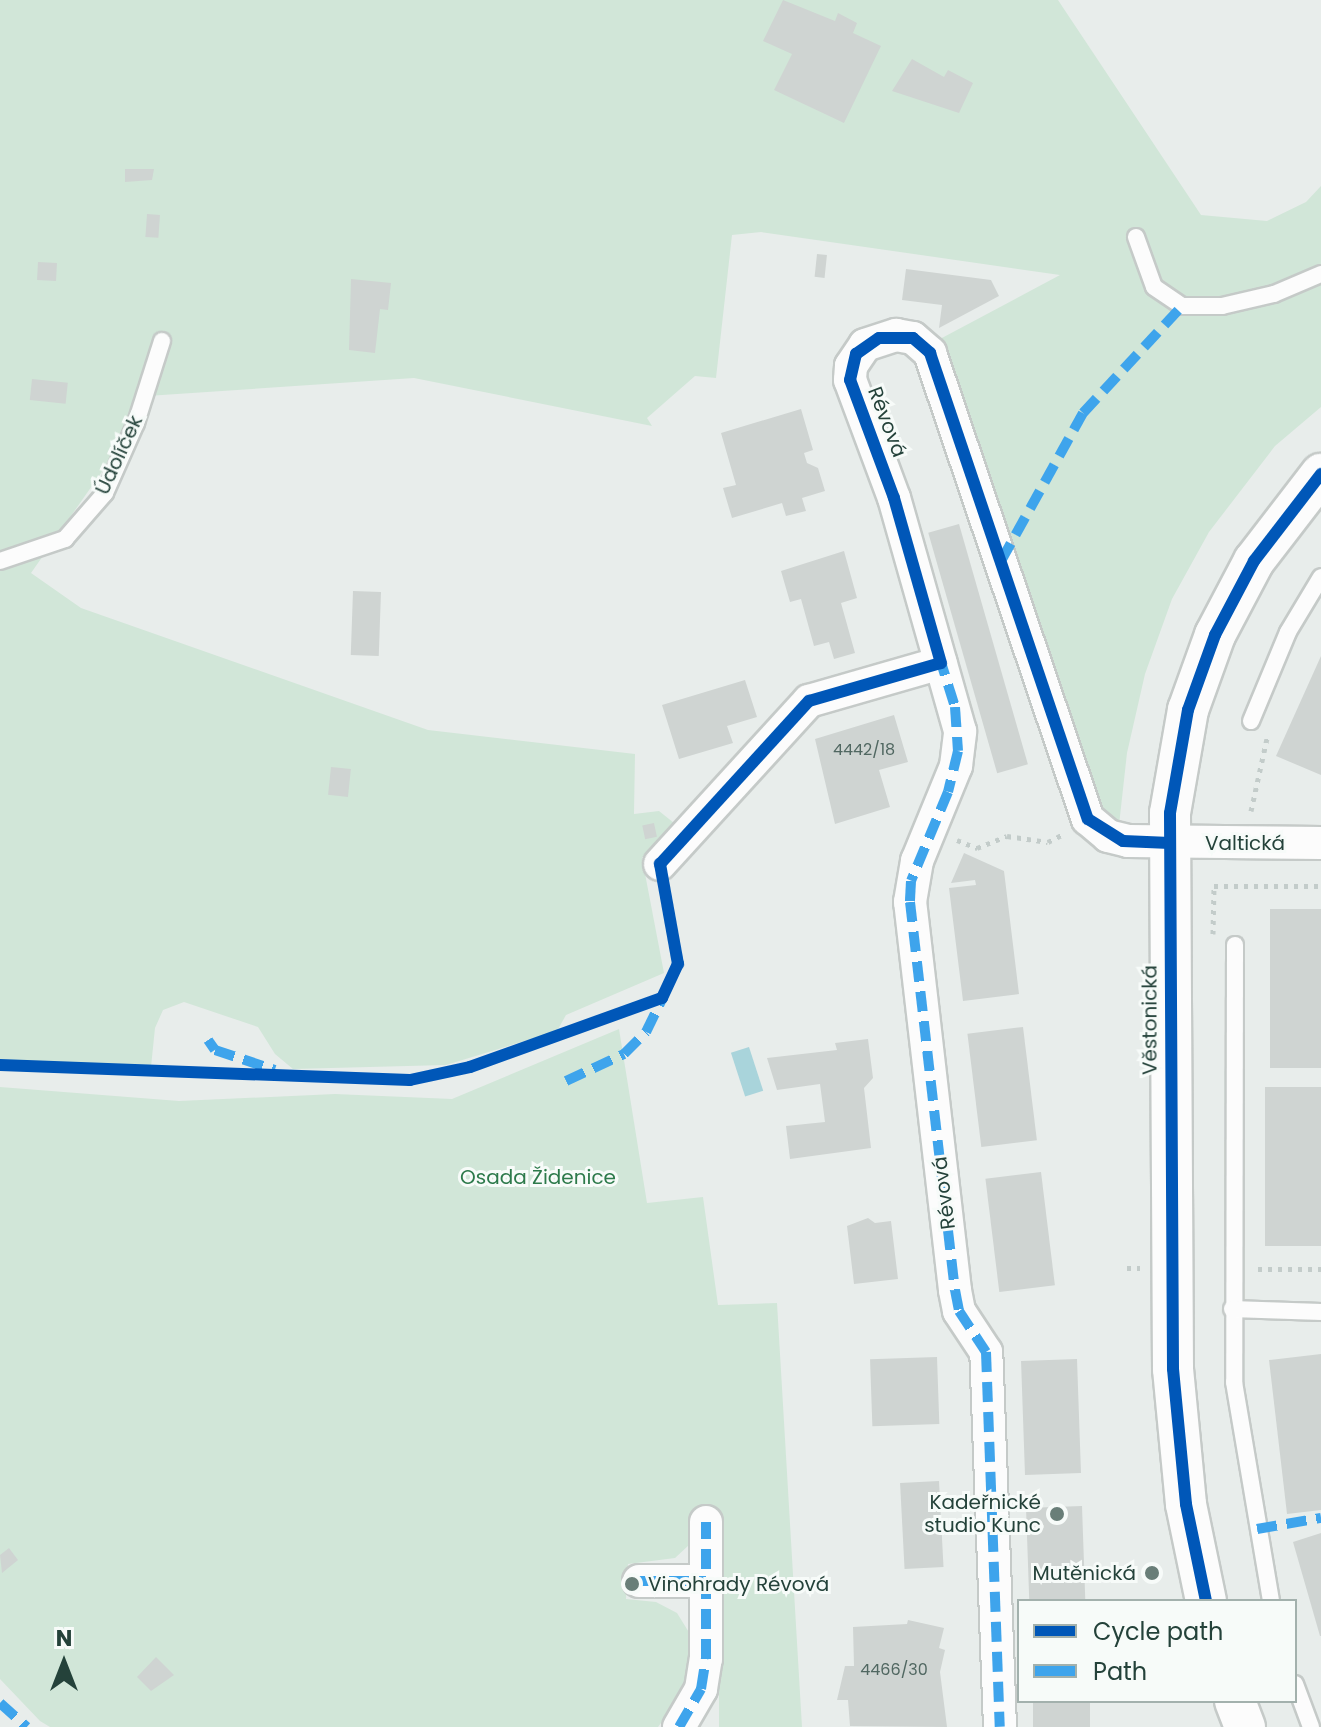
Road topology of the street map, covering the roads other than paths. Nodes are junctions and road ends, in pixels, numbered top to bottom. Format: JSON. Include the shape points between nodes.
{"nodes":[{"id":1,"x":1136,"y":237,"type":"dead end"},
{"id":2,"x":1321,"y":274,"type":"edge"},
{"id":3,"x":162,"y":341,"type":"dead end"},
{"id":4,"x":1321,"y":474,"type":"edge"},
{"id":5,"x":0,"y":561,"type":"edge"},
{"id":6,"x":1321,"y":577,"type":"edge"},
{"id":7,"x":941,"y":663,"type":"junction"},
{"id":8,"x":1251,"y":721,"type":"dead end"},
{"id":9,"x":1170,"y":843,"type":"junction"},
{"id":10,"x":1321,"y":843,"type":"edge"},
{"id":11,"x":660,"y":864,"type":"dead end"},
{"id":12,"x":1235,"y":945,"type":"dead end"},
{"id":13,"x":1232,"y":1309,"type":"junction"},
{"id":14,"x":1321,"y":1312,"type":"edge"},
{"id":15,"x":706,"y":1522,"type":"dead end"},
{"id":16,"x":639,"y":1581,"type":"dead end"},
{"id":17,"x":706,"y":1581,"type":"junction"},
{"id":18,"x":1206,"y":1599,"type":"edge"},
{"id":19,"x":1271,"y":1599,"type":"edge"},
{"id":20,"x":1297,"y":1689,"type":"edge"},
{"id":21,"x":1236,"y":1703,"type":"edge"},
{"id":22,"x":679,"y":1727,"type":"edge"},
{"id":23,"x":1000,"y":1727,"type":"edge"},
{"id":24,"x":1245,"y":1727,"type":"edge"},
{"id":25,"x":1311,"y":1727,"type":"edge"}],
"edges":[{"from":1,"to":2,"type":"lane","via":[[1154,287],[1182,306],[1222,306],[1274,294]]},
{"from":3,"to":5,"type":"lane","name":"Údolíček","via":[[136,423],[105,493],[65,539]]},
{"from":4,"to":9,"type":"street","name":"Věstonická","via":[[1254,561],[1215,635],[1185,723]]},
{"from":6,"to":8,"type":"lane","via":[[1283,641]]},
{"from":7,"to":9,"type":"street","name":"Révová","via":[[894,498],[850,380],[851,366],[865,345],[896,335],[924,345],[942,381],[1090,821],[1123,841]]},
{"from":7,"to":11,"type":"street","via":[[809,701]]},
{"from":7,"to":23,"type":"street","name":"Révová","via":[[960,731],[956,766],[911,881],[910,902],[955,1290],[959,1311],[986,1352]]},
{"from":9,"to":10,"type":"street","name":"Valtická"},
{"from":9,"to":18,"type":"street","name":"Věstonická","via":[[1173,1369],[1186,1504]]},
{"from":12,"to":13,"type":"lane"},
{"from":13,"to":14,"type":"lane"},
{"from":13,"to":19,"type":"lane","via":[[1242,1449]]},
{"from":15,"to":17,"type":"street"},
{"from":16,"to":17,"type":"street"},
{"from":17,"to":22,"type":"street","via":[[701,1689]]},
{"from":20,"to":25,"type":"lane"},
{"from":21,"to":24,"type":"street"}]}
